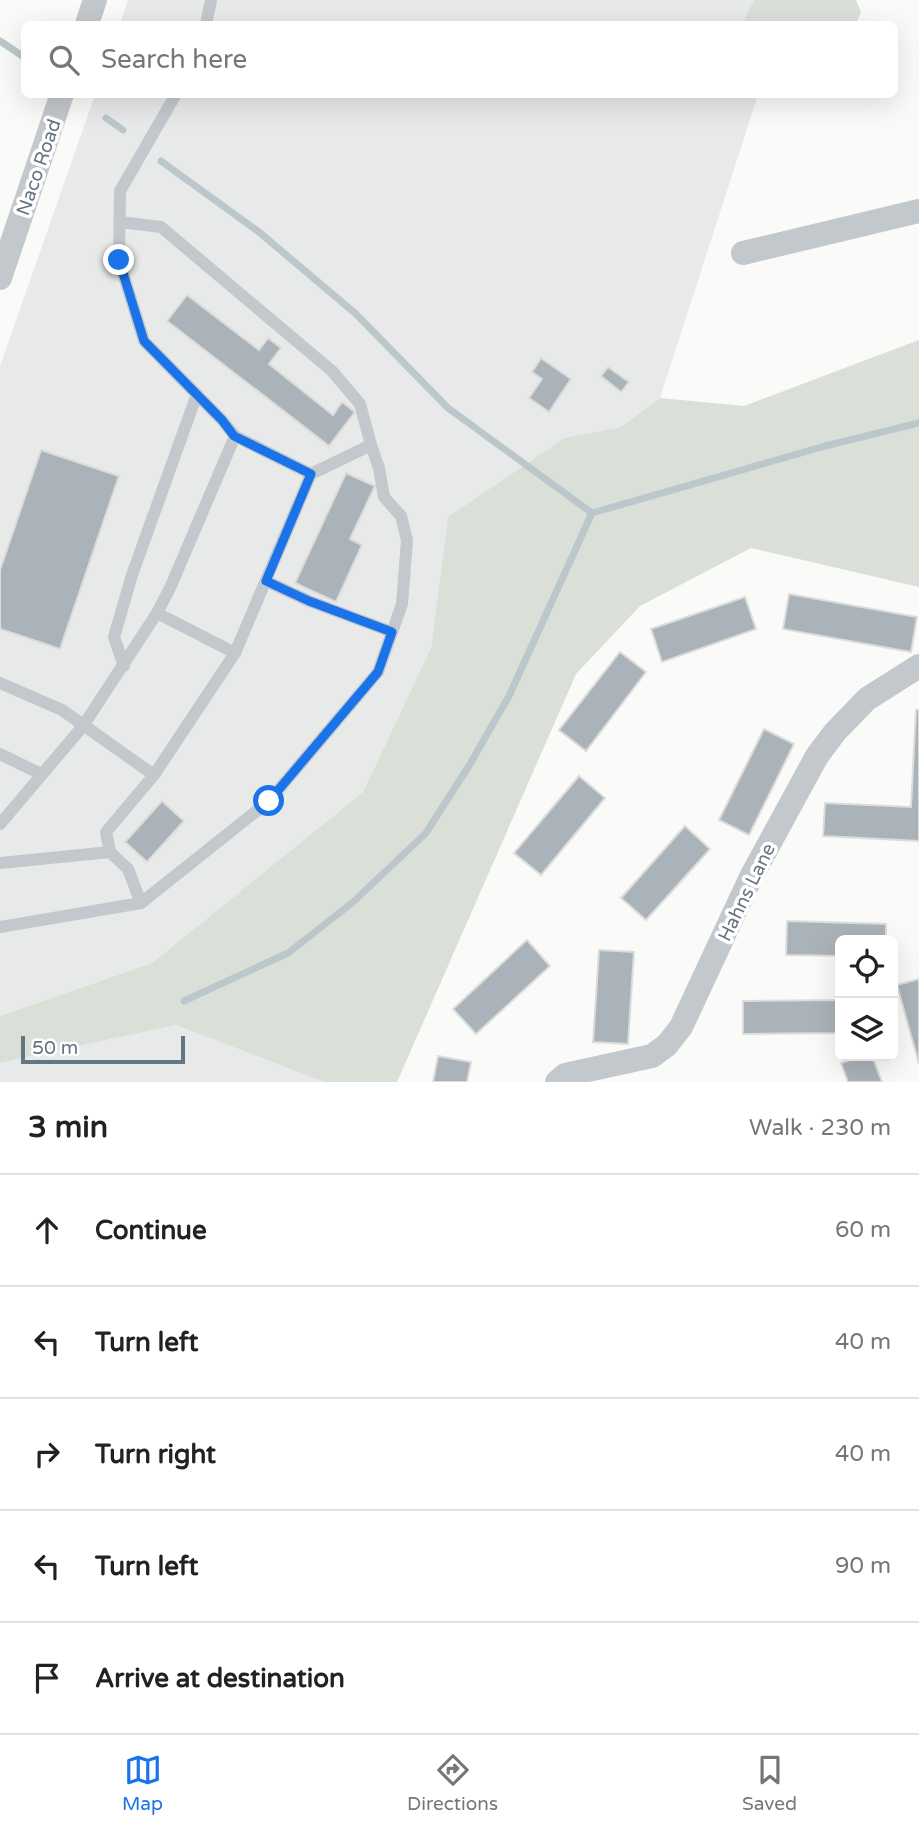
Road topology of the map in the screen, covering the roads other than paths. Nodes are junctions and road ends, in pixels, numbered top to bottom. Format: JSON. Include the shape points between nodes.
{"nodes":[{"id":1,"x":95,"y":0,"type":"edge"},
{"id":2,"x":211,"y":0,"type":"edge"},
{"id":3,"x":88,"y":21,"type":"edge"},
{"id":4,"x":207,"y":21,"type":"edge"},
{"id":5,"x":61,"y":98,"type":"edge"},
{"id":6,"x":174,"y":98,"type":"edge"},
{"id":7,"x":919,"y":211,"type":"edge"},
{"id":8,"x":120,"y":222,"type":"junction"},
{"id":9,"x":743,"y":253,"type":"dead end"},
{"id":10,"x":0,"y":278,"type":"edge"},
{"id":11,"x":197,"y":394,"type":"junction"},
{"id":12,"x":234,"y":436,"type":"junction"},
{"id":13,"x":371,"y":445,"type":"junction"},
{"id":14,"x":311,"y":474,"type":"junction"},
{"id":15,"x":266,"y":581,"type":"junction"},
{"id":16,"x":157,"y":613,"type":"junction"},
{"id":17,"x":392,"y":632,"type":"junction"},
{"id":18,"x":235,"y":653,"type":"junction"},
{"id":19,"x":124,"y":666,"type":"junction"},
{"id":20,"x":919,"y":666,"type":"edge"},
{"id":21,"x":0,"y":683,"type":"edge"},
{"id":22,"x":83,"y":726,"type":"junction"},
{"id":23,"x":0,"y":754,"type":"edge"},
{"id":24,"x":41,"y":774,"type":"junction"},
{"id":25,"x":154,"y":775,"type":"junction"},
{"id":26,"x":1,"y":820,"type":"edge"},
{"id":27,"x":110,"y":852,"type":"junction"},
{"id":28,"x":0,"y":863,"type":"edge"},
{"id":29,"x":141,"y":903,"type":"junction"},
{"id":30,"x":0,"y":927,"type":"edge"},
{"id":31,"x":557,"y":1082,"type":"edge"}],
"edges":[{"from":1,"to":3,"type":"street"},
{"from":2,"to":4,"type":"lane"},
{"from":5,"to":10,"type":"street","name":"Naco Road"},
{"from":6,"to":8,"type":"lane","via":[[120,191]]},
{"from":7,"to":9,"type":"street"},
{"from":8,"to":11,"type":"lane","via":[[119,260],[144,341]]},
{"from":8,"to":13,"type":"lane","via":[[161,227],[332,370],[360,404]]},
{"from":11,"to":12,"type":"lane"},
{"from":11,"to":19,"type":"lane","via":[[114,636]]},
{"from":12,"to":14,"type":"lane"},
{"from":12,"to":16,"type":"lane"},
{"from":13,"to":14,"type":"lane"},
{"from":13,"to":17,"type":"lane","via":[[384,497],[401,516],[407,540],[402,604]]},
{"from":14,"to":15,"type":"lane"},
{"from":15,"to":17,"type":"lane"},
{"from":15,"to":18,"type":"lane"},
{"from":16,"to":18,"type":"lane"},
{"from":16,"to":19,"type":"lane"},
{"from":17,"to":29,"type":"lane","via":[[378,672],[269,801]]},
{"from":18,"to":25,"type":"lane"},
{"from":19,"to":22,"type":"lane"},
{"from":20,"to":31,"type":"street","name":"Hahns Lane","via":[[867,699],[817,756],[751,877],[681,1027],[667,1045],[652,1056],[565,1075]]},
{"from":21,"to":22,"type":"lane","via":[[62,710]]},
{"from":22,"to":24,"type":"lane"},
{"from":22,"to":25,"type":"lane"},
{"from":23,"to":24,"type":"lane"},
{"from":24,"to":26,"type":"lane"},
{"from":25,"to":27,"type":"lane","via":[[106,832]]},
{"from":27,"to":28,"type":"lane"},
{"from":27,"to":29,"type":"lane","via":[[128,869]]},
{"from":29,"to":30,"type":"lane"}]}
